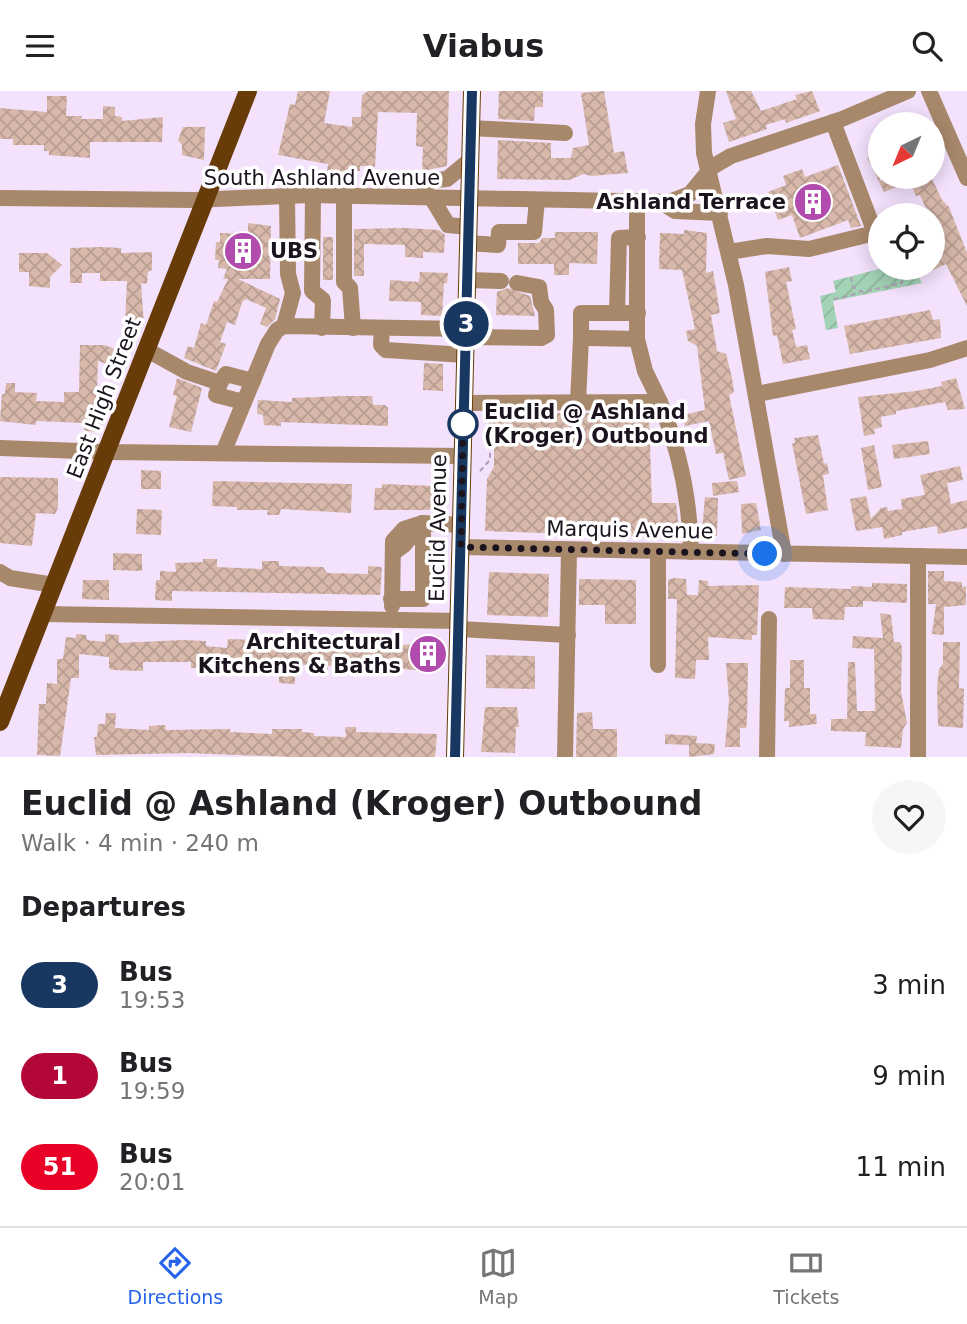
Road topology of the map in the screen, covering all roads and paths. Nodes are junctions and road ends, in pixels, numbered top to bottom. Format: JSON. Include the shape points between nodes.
{"nodes":[{"id":1,"x":248,"y":91,"type":"edge"},
{"id":2,"x":472,"y":91,"type":"edge"},
{"id":3,"x":708,"y":91,"type":"edge"},
{"id":4,"x":908,"y":91,"type":"edge"},
{"id":5,"x":929,"y":91,"type":"edge"},
{"id":6,"x":833,"y":122,"type":"junction"},
{"id":7,"x":470,"y":128,"type":"junction"},
{"id":8,"x":565,"y":133,"type":"dead end"},
{"id":9,"x":469,"y":161,"type":"junction"},
{"id":10,"x":708,"y":171,"type":"junction"},
{"id":11,"x":966,"y":173,"type":"edge"},
{"id":12,"x":313,"y":195,"type":"junction"},
{"id":13,"x":287,"y":196,"type":"junction"},
{"id":14,"x":344,"y":196,"type":"junction"},
{"id":15,"x":428,"y":197,"type":"junction"},
{"id":16,"x":0,"y":198,"type":"edge"},
{"id":17,"x":468,"y":198,"type":"junction"},
{"id":18,"x":205,"y":199,"type":"junction"},
{"id":19,"x":537,"y":200,"type":"junction"},
{"id":20,"x":661,"y":202,"type":"junction"},
{"id":21,"x":637,"y":203,"type":"junction"},
{"id":22,"x":720,"y":213,"type":"junction"},
{"id":23,"x":467,"y":235,"type":"junction"},
{"id":24,"x":638,"y":237,"type":"junction"},
{"id":25,"x":729,"y":252,"type":"junction"},
{"id":26,"x":851,"y":277,"type":"dead end"},
{"id":27,"x":467,"y":280,"type":"junction"},
{"id":28,"x":902,"y":280,"type":"edge"},
{"id":29,"x":861,"y":293,"type":"junction"},
{"id":30,"x":834,"y":299,"type":"dead end"},
{"id":31,"x":618,"y":313,"type":"junction"},
{"id":32,"x":638,"y":313,"type":"junction"},
{"id":33,"x":285,"y":326,"type":"junction"},
{"id":34,"x":323,"y":328,"type":"junction"},
{"id":35,"x":353,"y":328,"type":"junction"},
{"id":36,"x":382,"y":328,"type":"junction"},
{"id":37,"x":581,"y":338,"type":"junction"},
{"id":38,"x":637,"y":338,"type":"junction"},
{"id":39,"x":465,"y":341,"type":"junction"},
{"id":40,"x":967,"y":348,"type":"edge"},
{"id":41,"x":147,"y":350,"type":"junction"},
{"id":42,"x":253,"y":381,"type":"junction"},
{"id":43,"x":220,"y":383,"type":"junction"},
{"id":44,"x":757,"y":394,"type":"junction"},
{"id":45,"x":244,"y":402,"type":"junction"},
{"id":46,"x":660,"y":402,"type":"junction"},
{"id":47,"x":463,"y":403,"type":"junction"},
{"id":48,"x":578,"y":403,"type":"junction"},
{"id":49,"x":489,"y":414,"type":"dead end"},
{"id":50,"x":0,"y":448,"type":"edge"},
{"id":51,"x":108,"y":452,"type":"junction"},
{"id":52,"x":223,"y":453,"type":"junction"},
{"id":53,"x":462,"y":456,"type":"junction"},
{"id":54,"x":480,"y":471,"type":"dead end"},
{"id":55,"x":423,"y":523,"type":"junction"},
{"id":56,"x":461,"y":525,"type":"junction"},
{"id":57,"x":461,"y":547,"type":"junction"},
{"id":58,"x":569,"y":550,"type":"junction"},
{"id":59,"x":657,"y":552,"type":"junction"},
{"id":60,"x":691,"y":552,"type":"junction"},
{"id":61,"x":784,"y":554,"type":"junction"},
{"id":62,"x":918,"y":556,"type":"junction"},
{"id":63,"x":967,"y":558,"type":"edge"},
{"id":64,"x":0,"y":572,"type":"edge"},
{"id":65,"x":54,"y":585,"type":"junction"},
{"id":66,"x":391,"y":599,"type":"junction"},
{"id":67,"x":43,"y":614,"type":"junction"},
{"id":68,"x":769,"y":619,"type":"dead end"},
{"id":69,"x":392,"y":620,"type":"junction"},
{"id":70,"x":459,"y":625,"type":"junction"},
{"id":71,"x":568,"y":635,"type":"junction"},
{"id":72,"x":658,"y":665,"type":"dead end"},
{"id":73,"x":0,"y":722,"type":"edge"},
{"id":74,"x":455,"y":757,"type":"edge"},
{"id":75,"x":565,"y":757,"type":"edge"},
{"id":76,"x":767,"y":757,"type":"edge"},
{"id":77,"x":918,"y":757,"type":"edge"}],
"edges":[{"from":1,"to":18,"type":"main road","name":"East High Street"},
{"from":2,"to":7,"type":"main road","name":"Euclid Avenue"},
{"from":3,"to":10,"type":"street","via":[[703,144]]},
{"from":4,"to":6,"type":"street","name":"South Ashland Avenue"},
{"from":5,"to":11,"type":"street"},
{"from":6,"to":10,"type":"street","name":"South Ashland Avenue","via":[[732,156]]},
{"from":6,"to":25,"type":"street","via":[[875,233],[809,249],[767,246]]},
{"from":7,"to":8,"type":"street"},
{"from":7,"to":9,"type":"main road","name":"Euclid Avenue"},
{"from":9,"to":15,"type":"street","via":[[447,179],[426,181]]},
{"from":9,"to":17,"type":"main road","name":"Euclid Avenue"},
{"from":10,"to":20,"type":"street","name":"South Ashland Avenue","via":[[685,198]]},
{"from":10,"to":22,"type":"street"},
{"from":12,"to":13,"type":"street","name":"South Ashland Avenue"},
{"from":12,"to":14,"type":"street","name":"South Ashland Avenue"},
{"from":12,"to":34,"type":"street","via":[[312,291],[323,300]]},
{"from":13,"to":18,"type":"street","name":"South Ashland Avenue"},
{"from":13,"to":33,"type":"street","via":[[288,274],[293,293]]},
{"from":14,"to":15,"type":"street","name":"South Ashland Avenue"},
{"from":14,"to":35,"type":"street","via":[[344,282],[350,288]]},
{"from":15,"to":17,"type":"street","name":"South Ashland Avenue"},
{"from":15,"to":23,"type":"street","via":[[448,225]]},
{"from":16,"to":18,"type":"street","name":"South Ashland Avenue"},
{"from":17,"to":19,"type":"street","name":"South Ashland Avenue"},
{"from":17,"to":23,"type":"main road","name":"Euclid Avenue"},
{"from":18,"to":41,"type":"main road","name":"East High Street"},
{"from":19,"to":21,"type":"street","name":"South Ashland Avenue"},
{"from":19,"to":23,"type":"street","via":[[534,232],[499,232],[498,245]]},
{"from":20,"to":21,"type":"street","name":"South Ashland Avenue"},
{"from":20,"to":22,"type":"street","via":[[676,211]]},
{"from":21,"to":24,"type":"street"},
{"from":22,"to":25,"type":"street"},
{"from":23,"to":27,"type":"main road","name":"Euclid Avenue"},
{"from":24,"to":31,"type":"street","via":[[619,238]]},
{"from":24,"to":32,"type":"street"},
{"from":25,"to":44,"type":"street"},
{"from":26,"to":29,"type":"path","via":[[853,287]]},
{"from":27,"to":39,"type":"main road","name":"Euclid Avenue"},
{"from":27,"to":39,"type":"street","via":[[540,287],[547,335]]},
{"from":28,"to":29,"type":"path"},
{"from":29,"to":30,"type":"path"},
{"from":31,"to":32,"type":"street"},
{"from":31,"to":37,"type":"street","via":[[581,313]]},
{"from":32,"to":38,"type":"street"},
{"from":33,"to":34,"type":"street"},
{"from":33,"to":42,"type":"street","via":[[276,330]]},
{"from":34,"to":35,"type":"street"},
{"from":35,"to":36,"type":"street"},
{"from":36,"to":39,"type":"street"},
{"from":36,"to":39,"type":"street","via":[[386,350]]},
{"from":37,"to":38,"type":"street"},
{"from":37,"to":48,"type":"street"},
{"from":38,"to":46,"type":"street","via":[[645,371]]},
{"from":39,"to":47,"type":"main road","name":"Euclid Avenue"},
{"from":40,"to":44,"type":"street","via":[[930,360]]},
{"from":41,"to":43,"type":"street","via":[[187,372]]},
{"from":41,"to":51,"type":"main road","name":"East High Street"},
{"from":42,"to":43,"type":"street","via":[[226,374]]},
{"from":42,"to":45,"type":"street"},
{"from":43,"to":45,"type":"street","via":[[216,394]]},
{"from":44,"to":61,"type":"street"},
{"from":45,"to":52,"type":"street"},
{"from":46,"to":48,"type":"street"},
{"from":46,"to":60,"type":"street","via":[[685,495]]},
{"from":47,"to":48,"type":"street"},
{"from":47,"to":53,"type":"main road","name":"Euclid Avenue"},
{"from":49,"to":54,"type":"path","via":[[490,460]]},
{"from":50,"to":51,"type":"street"},
{"from":51,"to":52,"type":"street"},
{"from":51,"to":65,"type":"main road","name":"East High Street"},
{"from":52,"to":53,"type":"street"},
{"from":53,"to":56,"type":"main road","name":"Euclid Avenue"},
{"from":55,"to":56,"type":"street"},
{"from":55,"to":66,"type":"street","via":[[404,529],[393,541]]},
{"from":55,"to":66,"type":"street","via":[[422,599]]},
{"from":56,"to":57,"type":"main road","name":"Euclid Avenue"},
{"from":57,"to":58,"type":"street","name":"Marquis Avenue"},
{"from":57,"to":70,"type":"main road","name":"Euclid Avenue"},
{"from":58,"to":59,"type":"street","name":"Marquis Avenue"},
{"from":58,"to":71,"type":"street"},
{"from":59,"to":60,"type":"street","name":"Marquis Avenue"},
{"from":59,"to":72,"type":"street"},
{"from":60,"to":61,"type":"street","name":"Marquis Avenue"},
{"from":61,"to":62,"type":"street","name":"Marquis Avenue"},
{"from":62,"to":63,"type":"street","name":"Marquis Avenue"},
{"from":62,"to":77,"type":"street"},
{"from":64,"to":65,"type":"street"},
{"from":65,"to":67,"type":"main road","name":"East High Street"},
{"from":66,"to":69,"type":"street"},
{"from":67,"to":69,"type":"street"},
{"from":67,"to":73,"type":"main road","name":"East High Street"},
{"from":68,"to":76,"type":"street"},
{"from":69,"to":70,"type":"street"},
{"from":70,"to":71,"type":"street"},
{"from":70,"to":74,"type":"main road","name":"Euclid Avenue"},
{"from":71,"to":75,"type":"street"}]}
